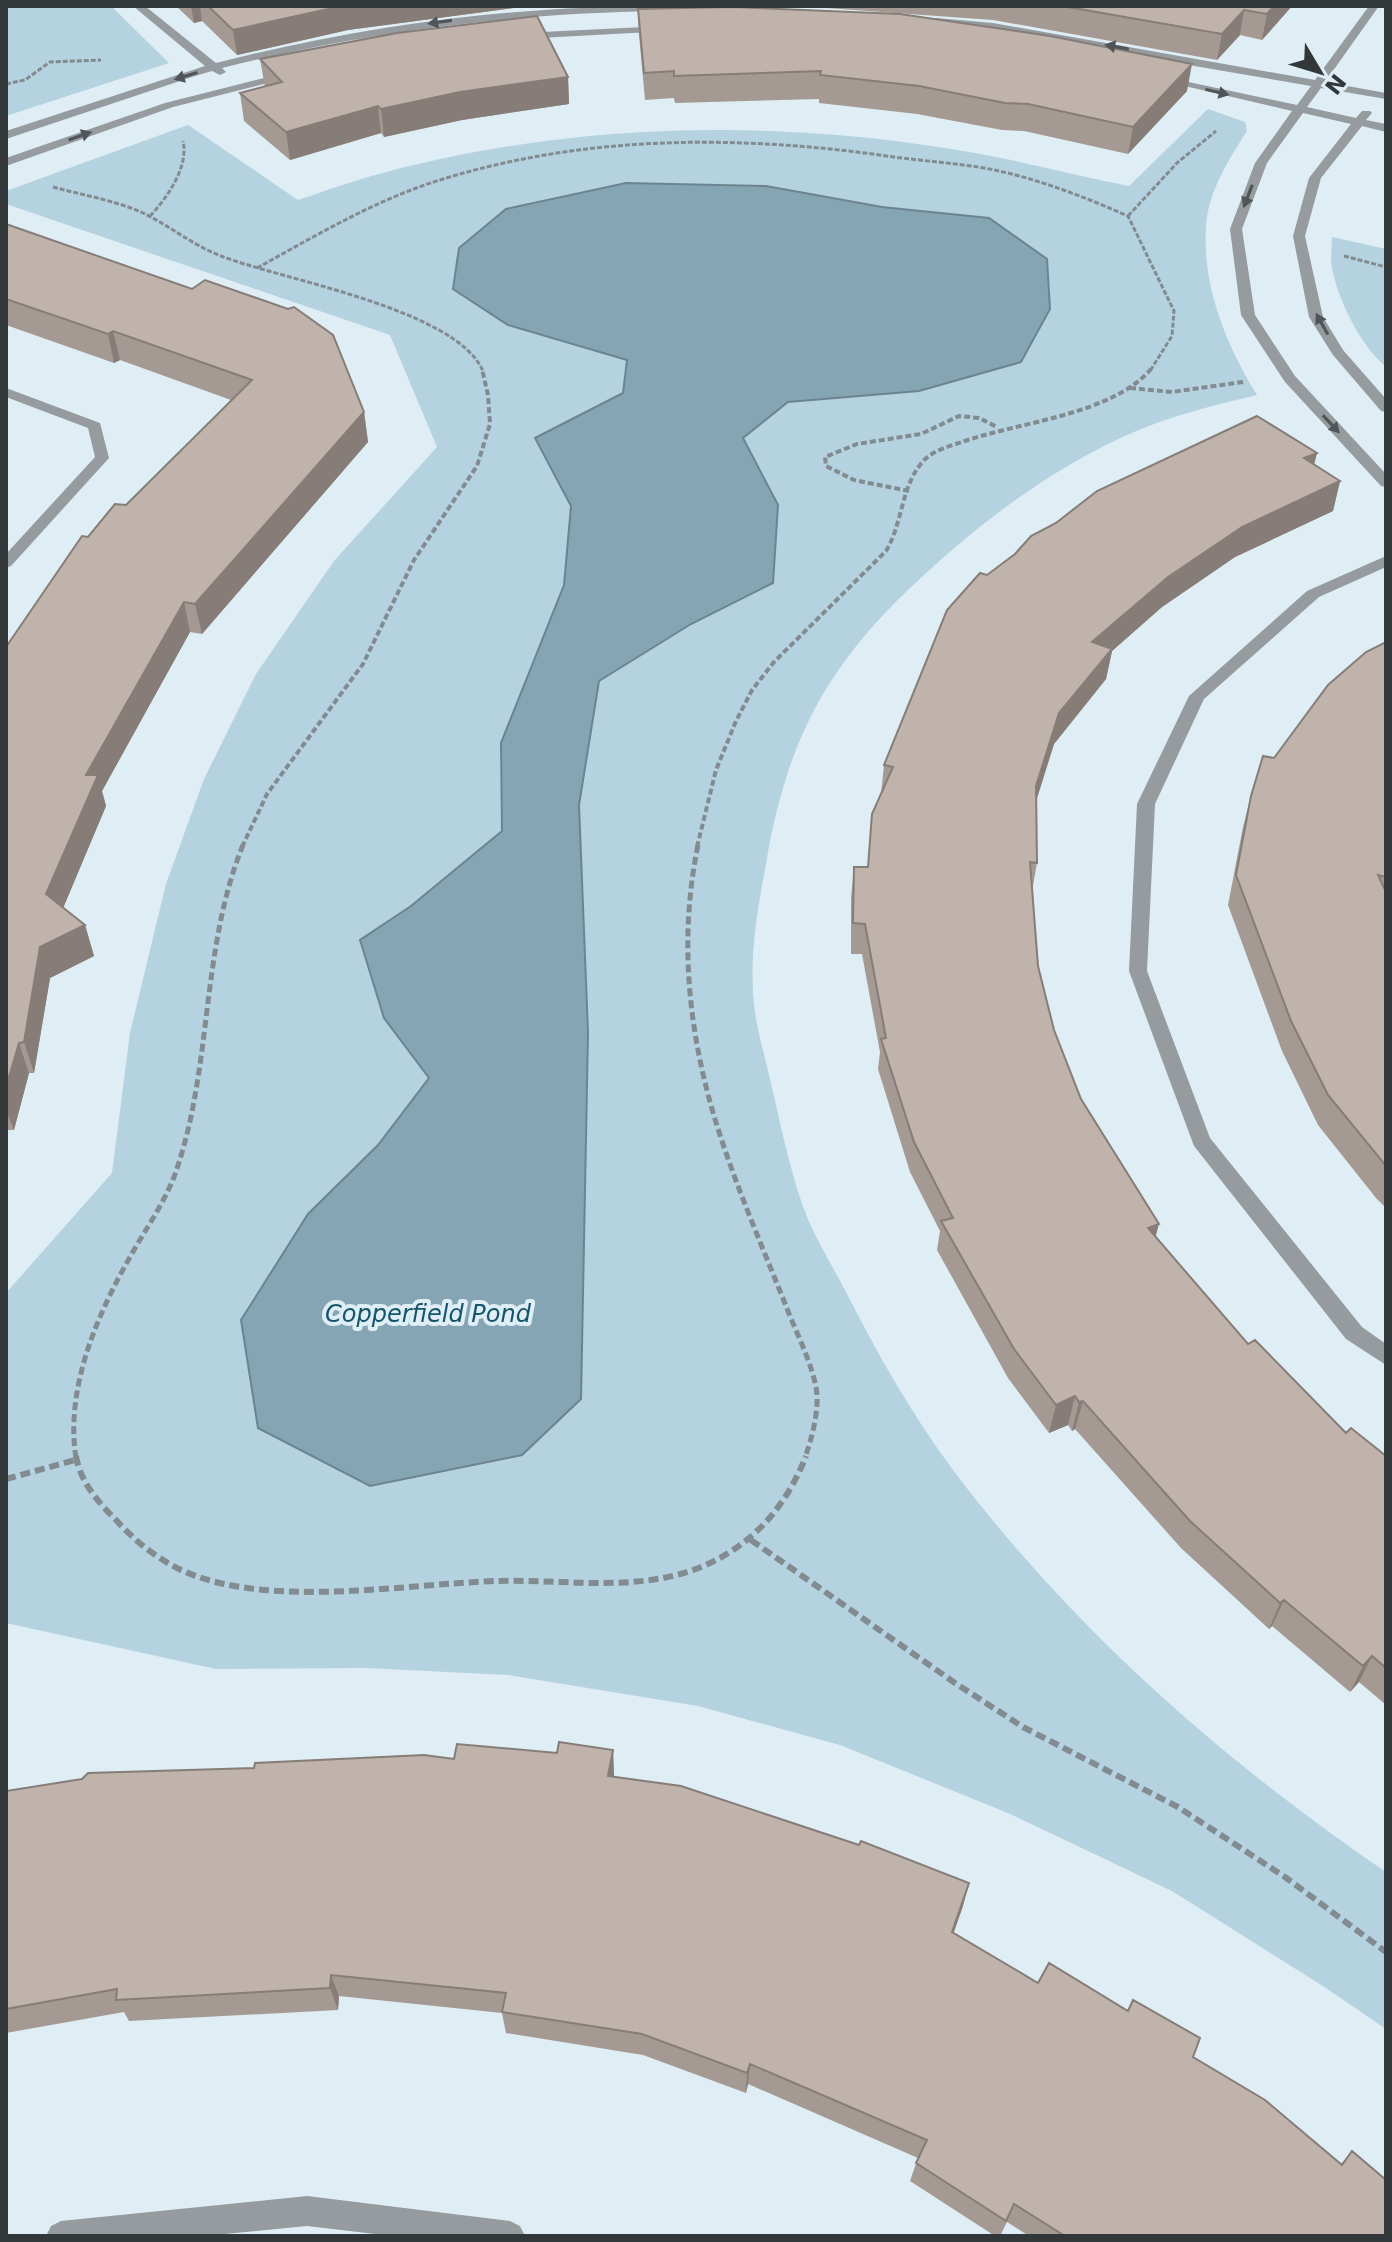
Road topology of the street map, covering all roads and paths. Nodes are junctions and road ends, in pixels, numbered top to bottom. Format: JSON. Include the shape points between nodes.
{"nodes":[{"id":1,"x":138,"y":6,"type":"edge"},
{"id":2,"x":1374,"y":6,"type":"edge"},
{"id":3,"x":581,"y":7,"type":"edge"},
{"id":4,"x":756,"y":9,"type":"edge"},
{"id":5,"x":930,"y":21,"type":"edge"},
{"id":6,"x":679,"y":29,"type":"edge"},
{"id":7,"x":589,"y":31,"type":"junction"},
{"id":8,"x":507,"y":37,"type":"edge"},
{"id":9,"x":214,"y":67,"type":"junction"},
{"id":10,"x":294,"y":74,"type":"edge"},
{"id":11,"x":1152,"y":77,"type":"edge"},
{"id":12,"x":1320,"y":84,"type":"junction"},
{"id":13,"x":234,"y":86,"type":"junction"},
{"id":14,"x":1384,"y":92,"type":"edge"},
{"id":15,"x":1300,"y":109,"type":"junction"},
{"id":16,"x":145,"y":113,"type":"junction"},
{"id":17,"x":1359,"y":122,"type":"junction"},
{"id":18,"x":1222,"y":128,"type":"dead end"},
{"id":19,"x":1386,"y":128,"type":"edge"},
{"id":20,"x":6,"y":135,"type":"edge"},
{"id":21,"x":6,"y":162,"type":"edge"},
{"id":22,"x":48,"y":186,"type":"dead end"},
{"id":23,"x":150,"y":216,"type":"junction"},
{"id":24,"x":1128,"y":216,"type":"junction"},
{"id":25,"x":257,"y":268,"type":"junction"},
{"id":26,"x":1290,"y":379,"type":"junction"},
{"id":27,"x":1129,"y":388,"type":"junction"},
{"id":28,"x":6,"y":392,"type":"edge"},
{"id":29,"x":1386,"y":408,"type":"edge"},
{"id":30,"x":998,"y":428,"type":"junction"},
{"id":31,"x":1386,"y":483,"type":"edge"},
{"id":32,"x":909,"y":491,"type":"junction"},
{"id":33,"x":1386,"y":561,"type":"edge"},
{"id":34,"x":6,"y":563,"type":"edge"},
{"id":35,"x":1386,"y":1356,"type":"edge"},
{"id":36,"x":75,"y":1460,"type":"junction"},
{"id":37,"x":6,"y":1479,"type":"edge"},
{"id":38,"x":751,"y":1540,"type":"junction"},
{"id":39,"x":1386,"y":1952,"type":"edge"},
{"id":40,"x":61,"y":2236,"type":"edge"},
{"id":41,"x":510,"y":2236,"type":"edge"}],
"edges":[{"from":1,"to":9,"type":"street"},
{"from":2,"to":12,"type":"street"},
{"from":3,"to":4,"type":"street"},
{"from":3,"to":7,"type":"street"},
{"from":3,"to":9,"type":"street","one_way":true,"via":[[348,36]]},
{"from":12,"to":5,"type":"street","one_way":true,"via":[[993,26]]},
{"from":6,"to":7,"type":"street"},
{"from":7,"to":8,"type":"street"},
{"from":9,"to":13,"type":"street"},
{"from":9,"to":20,"type":"street","one_way":true},
{"from":10,"to":13,"type":"street"},
{"from":11,"to":15,"type":"street","one_way":true},
{"from":12,"to":14,"type":"street"},
{"from":12,"to":15,"type":"street"},
{"from":13,"to":16,"type":"street"},
{"from":14,"to":17,"type":"street"},
{"from":15,"to":17,"type":"street"},
{"from":15,"to":26,"type":"street","one_way":true,"via":[[1261,163],[1236,229],[1248,315]]},
{"from":21,"to":16,"type":"street","one_way":true},
{"from":16,"to":23,"type":"path","via":[[177,134],[187,149],[166,196]]},
{"from":17,"to":19,"type":"street"},
{"from":29,"to":17,"type":"street","one_way":true,"via":[[1316,317],[1299,236],[1315,178]]},
{"from":18,"to":24,"type":"path","via":[[1185,156]]},
{"from":22,"to":23,"type":"path"},
{"from":23,"to":25,"type":"path","via":[[199,246]]},
{"from":24,"to":25,"type":"path","via":[[984,168],[864,150],[734,141],[576,150],[431,182]]},
{"from":24,"to":27,"type":"path","via":[[1176,325],[1149,372]]},
{"from":25,"to":36,"type":"path","via":[[393,312],[457,341],[482,368],[490,433],[476,468],[413,562],[363,664],[271,789],[247,834],[231,889],[192,1127],[169,1189],[116,1281],[93,1338],[77,1399]]},
{"from":26,"to":27,"type":"path","via":[[1172,392]]},
{"from":26,"to":31,"type":"street","one_way":true},
{"from":27,"to":30,"type":"path"},
{"from":28,"to":34,"type":"street","via":[[95,426],[102,458]]},
{"from":30,"to":32,"type":"path","via":[[931,454],[916,470]]},
{"from":30,"to":32,"type":"path","via":[[959,416],[921,434],[857,444],[825,457],[826,466],[840,474]]},
{"from":32,"to":38,"type":"path","via":[[898,534],[886,551],[773,664],[752,692],[714,776],[691,872],[686,961],[703,1083],[746,1211],[816,1387],[809,1451],[770,1522]]},
{"from":33,"to":35,"type":"street","via":[[1313,594],[1197,696],[1146,804],[1138,971],[1201,1141],[1354,1333]]},
{"from":36,"to":37,"type":"path"},
{"from":36,"to":38,"type":"path","via":[[85,1482],[134,1542],[195,1576],[239,1587],[275,1591],[561,1580],[631,1583],[707,1564]]},
{"from":38,"to":39,"type":"path","via":[[955,1683],[1023,1727],[1178,1807]]},
{"from":40,"to":41,"type":"street","via":[[307,2211]]}]}
